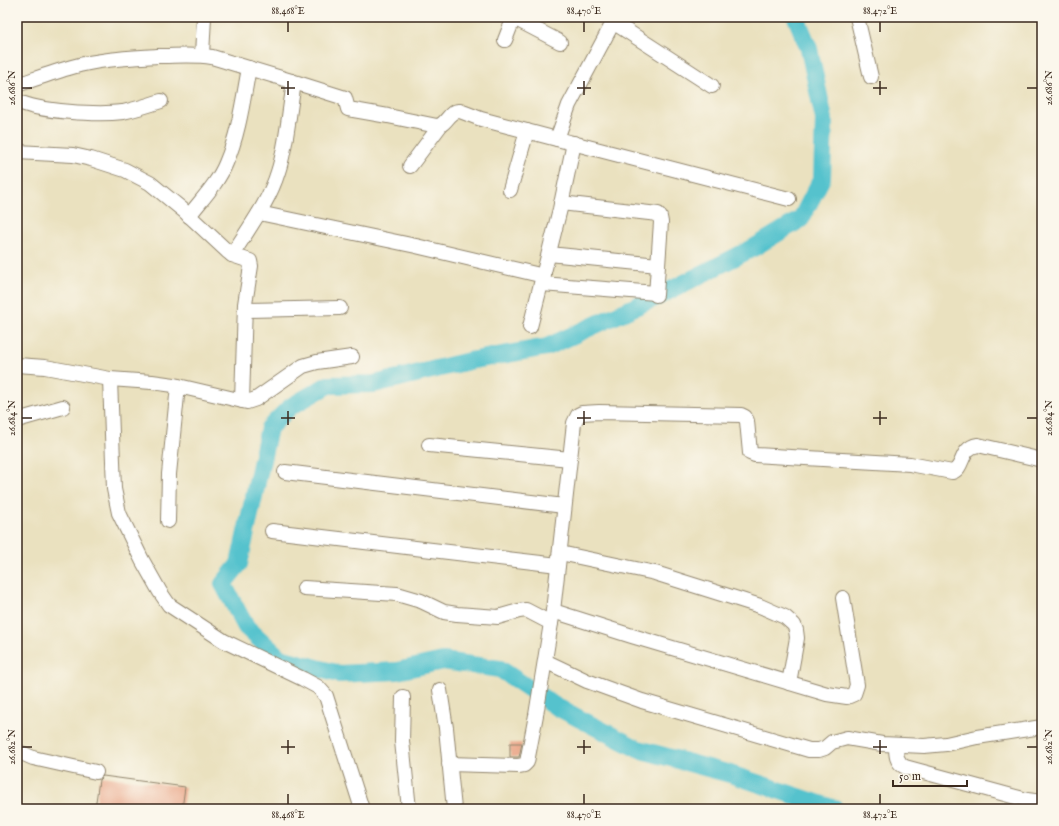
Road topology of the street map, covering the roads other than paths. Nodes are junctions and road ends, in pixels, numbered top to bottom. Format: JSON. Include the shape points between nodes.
{"nodes":[{"id":1,"x":204,"y":17,"type":"edge"},
{"id":2,"x":857,"y":17,"type":"edge"},
{"id":3,"x":514,"y":18,"type":"edge"},
{"id":4,"x":614,"y":19,"type":"edge"},
{"id":5,"x":505,"y":40,"type":"dead end"},
{"id":6,"x":560,"y":42,"type":"dead end"},
{"id":7,"x":202,"y":55,"type":"junction"},
{"id":8,"x":249,"y":68,"type":"junction"},
{"id":9,"x":871,"y":77,"type":"dead end"},
{"id":10,"x":291,"y":82,"type":"junction"},
{"id":11,"x":17,"y":85,"type":"edge"},
{"id":12,"x":712,"y":86,"type":"dead end"},
{"id":13,"x":17,"y":101,"type":"edge"},
{"id":14,"x":161,"y":101,"type":"dead end"},
{"id":15,"x":440,"y":126,"type":"junction"},
{"id":16,"x":527,"y":131,"type":"junction"},
{"id":17,"x":556,"y":139,"type":"junction"},
{"id":18,"x":574,"y":143,"type":"junction"},
{"id":19,"x":17,"y":152,"type":"edge"},
{"id":20,"x":410,"y":166,"type":"dead end"},
{"id":21,"x":510,"y":190,"type":"dead end"},
{"id":22,"x":789,"y":200,"type":"dead end"},
{"id":23,"x":561,"y":203,"type":"junction"},
{"id":24,"x":258,"y":212,"type":"junction"},
{"id":25,"x":189,"y":216,"type":"junction"},
{"id":26,"x":549,"y":254,"type":"junction"},
{"id":27,"x":232,"y":255,"type":"junction"},
{"id":28,"x":658,"y":265,"type":"junction"},
{"id":29,"x":543,"y":280,"type":"junction"},
{"id":30,"x":340,"y":308,"type":"dead end"},
{"id":31,"x":245,"y":310,"type":"junction"},
{"id":32,"x":530,"y":327,"type":"dead end"},
{"id":33,"x":352,"y":357,"type":"dead end"},
{"id":34,"x":17,"y":366,"type":"edge"},
{"id":35,"x":110,"y":379,"type":"junction"},
{"id":36,"x":178,"y":386,"type":"junction"},
{"id":37,"x":242,"y":401,"type":"junction"},
{"id":38,"x":63,"y":407,"type":"dead end"},
{"id":39,"x":17,"y":420,"type":"edge"},
{"id":40,"x":429,"y":445,"type":"dead end"},
{"id":41,"x":570,"y":459,"type":"junction"},
{"id":42,"x":1042,"y":460,"type":"edge"},
{"id":43,"x":286,"y":472,"type":"dead end"},
{"id":44,"x":564,"y":506,"type":"junction"},
{"id":45,"x":168,"y":520,"type":"dead end"},
{"id":46,"x":272,"y":531,"type":"dead end"},
{"id":47,"x":559,"y":559,"type":"junction"},
{"id":48,"x":304,"y":588,"type":"dead end"},
{"id":49,"x":843,"y":598,"type":"dead end"},
{"id":50,"x":552,"y":617,"type":"junction"},
{"id":51,"x":544,"y":664,"type":"junction"},
{"id":52,"x":789,"y":683,"type":"junction"},
{"id":53,"x":440,"y":690,"type":"dead end"},
{"id":54,"x":403,"y":697,"type":"dead end"},
{"id":55,"x":1042,"y":727,"type":"edge"},
{"id":56,"x":896,"y":745,"type":"junction"},
{"id":57,"x":17,"y":751,"type":"edge"},
{"id":58,"x":449,"y":764,"type":"junction"},
{"id":59,"x":96,"y":772,"type":"dead end"},
{"id":60,"x":1042,"y":802,"type":"edge"},
{"id":61,"x":362,"y":809,"type":"edge"},
{"id":62,"x":409,"y":809,"type":"edge"},
{"id":63,"x":454,"y":809,"type":"edge"}],
"edges":[{"from":1,"to":7,"type":"street"},
{"from":2,"to":9,"type":"street"},
{"from":3,"to":5,"type":"street"},
{"from":3,"to":6,"type":"street"},
{"from":4,"to":12,"type":"street"},
{"from":4,"to":17,"type":"street","via":[[569,105]]},
{"from":7,"to":8,"type":"street"},
{"from":7,"to":11,"type":"street","via":[[99,61],[74,66]]},
{"from":8,"to":10,"type":"street"},
{"from":8,"to":25,"type":"street","via":[[235,138],[226,164]]},
{"from":10,"to":15,"type":"street","via":[[345,98],[348,109]]},
{"from":10,"to":24,"type":"street","via":[[292,96],[278,172]]},
{"from":13,"to":14,"type":"street","via":[[39,108],[104,113],[123,112]]},
{"from":15,"to":16,"type":"street","via":[[457,111]]},
{"from":15,"to":20,"type":"street"},
{"from":16,"to":17,"type":"street"},
{"from":16,"to":21,"type":"street"},
{"from":17,"to":18,"type":"street"},
{"from":18,"to":22,"type":"street"},
{"from":18,"to":23,"type":"street"},
{"from":19,"to":25,"type":"street","via":[[73,155],[125,170],[150,183]]},
{"from":23,"to":26,"type":"street"},
{"from":23,"to":28,"type":"street","via":[[658,214],[661,222]]},
{"from":24,"to":27,"type":"street"},
{"from":24,"to":29,"type":"street","via":[[416,246]]},
{"from":25,"to":27,"type":"street"},
{"from":26,"to":28,"type":"street"},
{"from":26,"to":29,"type":"street"},
{"from":27,"to":31,"type":"street","via":[[251,263]]},
{"from":28,"to":29,"type":"street","via":[[656,294]]},
{"from":29,"to":32,"type":"street"},
{"from":30,"to":31,"type":"street"},
{"from":31,"to":37,"type":"street"},
{"from":33,"to":37,"type":"street","via":[[303,366],[251,402]]},
{"from":34,"to":35,"type":"street","via":[[45,367]]},
{"from":35,"to":36,"type":"street"},
{"from":35,"to":61,"type":"street","via":[[114,489],[119,513],[160,592],[169,605],[224,641],[318,687],[326,696]]},
{"from":36,"to":37,"type":"street"},
{"from":36,"to":45,"type":"street","via":[[169,474]]},
{"from":38,"to":39,"type":"street"},
{"from":40,"to":41,"type":"street"},
{"from":41,"to":42,"type":"street","via":[[576,418],[582,413],[599,412],[742,415],[747,421],[750,453],[755,455],[903,464],[952,472],[958,470],[966,452],[978,445]]},
{"from":41,"to":44,"type":"street"},
{"from":43,"to":44,"type":"street"},
{"from":44,"to":47,"type":"street"},
{"from":46,"to":47,"type":"street"},
{"from":47,"to":50,"type":"street"},
{"from":47,"to":52,"type":"street","via":[[655,573],[760,606],[784,617],[794,625],[797,638]]},
{"from":48,"to":50,"type":"street","via":[[396,594],[421,601],[444,612],[457,614],[498,617],[526,610]]},
{"from":49,"to":52,"type":"street","via":[[857,685],[854,694],[842,697]]},
{"from":50,"to":51,"type":"street"},
{"from":50,"to":52,"type":"street","via":[[632,636]]},
{"from":51,"to":56,"type":"street","via":[[642,701],[809,750],[819,750],[832,742],[847,738]]},
{"from":51,"to":58,"type":"street","via":[[529,758],[524,765]]},
{"from":53,"to":58,"type":"street"},
{"from":54,"to":62,"type":"street","via":[[402,741]]},
{"from":55,"to":56,"type":"street","via":[[946,744]]},
{"from":56,"to":60,"type":"street","via":[[898,761],[906,767]]},
{"from":57,"to":59,"type":"street","via":[[33,758]]},
{"from":58,"to":63,"type":"street"}]}
